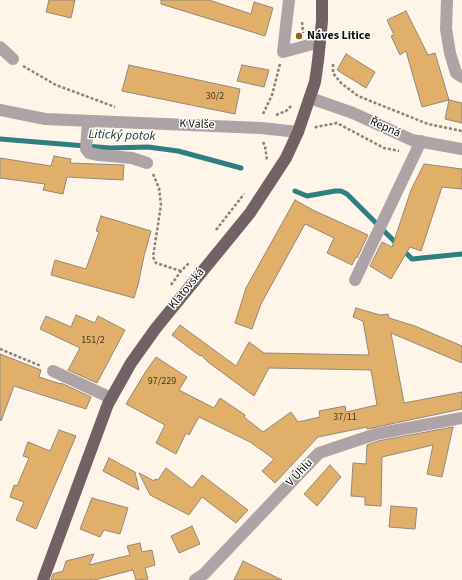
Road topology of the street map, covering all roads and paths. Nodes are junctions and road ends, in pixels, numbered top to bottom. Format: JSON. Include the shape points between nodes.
{"nodes":[{"id":1,"x":289,"y":0,"type":"edge"},
{"id":2,"x":322,"y":0,"type":"edge"},
{"id":3,"x":443,"y":1,"type":"edge"},
{"id":4,"x":302,"y":15,"type":"dead end"},
{"id":5,"x":320,"y":42,"type":"junction"},
{"id":6,"x":305,"y":46,"type":"junction"},
{"id":7,"x":0,"y":47,"type":"edge"},
{"id":8,"x":283,"y":52,"type":"junction"},
{"id":9,"x":13,"y":59,"type":"joint"},
{"id":10,"x":333,"y":59,"type":"dead end"},
{"id":11,"x":462,"y":77,"type":"edge"},
{"id":12,"x":310,"y":98,"type":"junction"},
{"id":13,"x":295,"y":102,"type":"dead end"},
{"id":14,"x":0,"y":110,"type":"edge"},
{"id":15,"x":268,"y":116,"type":"dead end"},
{"id":16,"x":273,"y":116,"type":"dead end"},
{"id":17,"x":88,"y":121,"type":"junction"},
{"id":18,"x":119,"y":122,"type":"junction"},
{"id":19,"x":261,"y":128,"type":"junction"},
{"id":20,"x":462,"y":131,"type":"edge"},
{"id":21,"x":298,"y":132,"type":"junction"},
{"id":22,"x":313,"y":133,"type":"dead end"},
{"id":23,"x":421,"y":141,"type":"junction"},
{"id":24,"x":462,"y":150,"type":"edge"},
{"id":25,"x":415,"y":154,"type":"junction"},
{"id":26,"x":147,"y":163,"type":"joint"},
{"id":27,"x":266,"y":163,"type":"dead end"},
{"id":28,"x":248,"y":188,"type":"dead end"},
{"id":29,"x":215,"y":230,"type":"dead end"},
{"id":30,"x":191,"y":261,"type":"dead end"},
{"id":31,"x":181,"y":271,"type":"junction"},
{"id":32,"x":355,"y":280,"type":"dead end"},
{"id":33,"x":168,"y":289,"type":"dead end"},
{"id":34,"x":0,"y":349,"type":"edge"},
{"id":35,"x":52,"y":371,"type":"joint"},
{"id":36,"x":111,"y":398,"type":"junction"},
{"id":37,"x":462,"y":418,"type":"edge"},
{"id":38,"x":43,"y":580,"type":"edge"},
{"id":39,"x":195,"y":580,"type":"edge"}],
"edges":[{"from":1,"to":8,"type":"street"},
{"from":2,"to":5,"type":"main road","name":"Klatovská"},
{"from":3,"to":11,"type":"street","via":[[450,53],[456,73]]},
{"from":4,"to":6,"type":"path"},
{"from":5,"to":6,"type":"street"},
{"from":5,"to":12,"type":"main road","name":"Klatovská"},
{"from":6,"to":8,"type":"street"},
{"from":7,"to":9,"type":"street"},
{"from":8,"to":15,"type":"path","via":[[272,95],[262,116]]},
{"from":9,"to":18,"type":"path","via":[[56,85],[119,109]]},
{"from":10,"to":20,"type":"path","via":[[333,73],[358,96],[428,124]]},
{"from":12,"to":21,"type":"main road","name":"Klatovská"},
{"from":12,"to":23,"type":"street","name":"Řepná","via":[[412,140]]},
{"from":13,"to":16,"type":"path","via":[[286,111]]},
{"from":14,"to":17,"type":"street","name":"K Valše","via":[[45,119]]},
{"from":17,"to":18,"type":"street","name":"K Valše"},
{"from":17,"to":26,"type":"street","via":[[86,149],[89,152],[132,158]]},
{"from":18,"to":19,"type":"street","name":"K Valše"},
{"from":19,"to":21,"type":"street","name":"K Valše"},
{"from":19,"to":27,"type":"path","via":[[260,138],[265,146],[268,160]]},
{"from":21,"to":36,"type":"main road","name":"Klatovská","via":[[286,158],[250,213],[156,328],[131,363]]},
{"from":22,"to":25,"type":"path","via":[[316,127],[337,123],[384,148]]},
{"from":23,"to":24,"type":"street","name":"Řepná"},
{"from":23,"to":25,"type":"street"},
{"from":25,"to":32,"type":"street"},
{"from":26,"to":31,"type":"path","via":[[159,188],[161,205],[153,257],[156,263]]},
{"from":28,"to":29,"type":"path"},
{"from":30,"to":31,"type":"path"},
{"from":31,"to":33,"type":"path"},
{"from":34,"to":35,"type":"path"},
{"from":35,"to":36,"type":"street"},
{"from":36,"to":38,"type":"main road","name":"Klatovská"},
{"from":37,"to":39,"type":"street","name":"V Úhlu","via":[[376,434],[319,453],[204,574]]}]}
